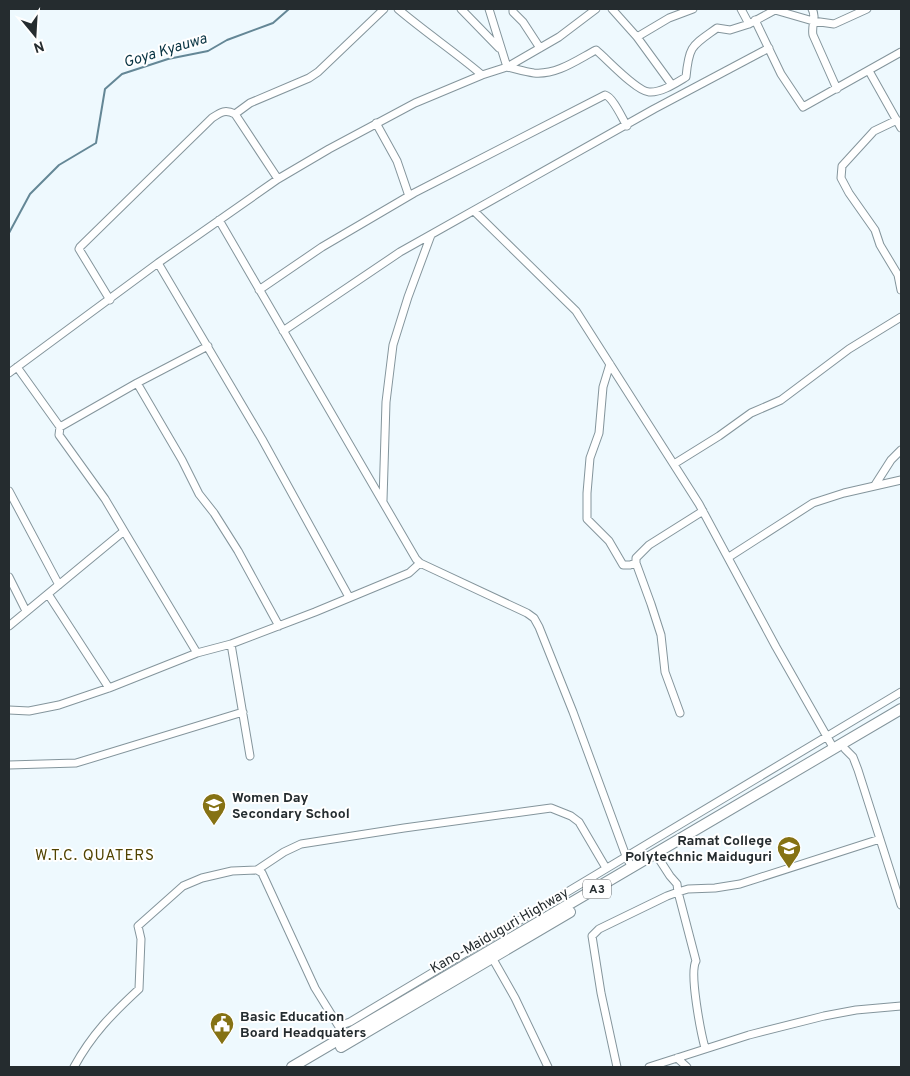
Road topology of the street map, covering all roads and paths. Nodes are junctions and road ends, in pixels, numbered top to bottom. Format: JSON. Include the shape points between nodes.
{"nodes":[{"id":1,"x":384,"y":9,"type":"edge"},
{"id":2,"x":398,"y":9,"type":"edge"},
{"id":3,"x":461,"y":9,"type":"edge"},
{"id":4,"x":489,"y":9,"type":"edge"},
{"id":5,"x":513,"y":9,"type":"edge"},
{"id":6,"x":596,"y":9,"type":"edge"},
{"id":7,"x":612,"y":9,"type":"edge"},
{"id":8,"x":694,"y":9,"type":"edge"},
{"id":9,"x":741,"y":9,"type":"edge"},
{"id":10,"x":812,"y":9,"type":"edge"},
{"id":11,"x":867,"y":9,"type":"edge"},
{"id":12,"x":854,"y":12,"type":"edge"},
{"id":13,"x":813,"y":21,"type":"junction"},
{"id":14,"x":752,"y":22,"type":"junction"},
{"id":15,"x":637,"y":37,"type":"junction"},
{"id":16,"x":540,"y":48,"type":"junction"},
{"id":17,"x":768,"y":48,"type":"junction"},
{"id":18,"x":501,"y":50,"type":"junction"},
{"id":19,"x":901,"y":52,"type":"edge"},
{"id":20,"x":507,"y":67,"type":"junction"},
{"id":21,"x":869,"y":71,"type":"junction"},
{"id":22,"x":482,"y":75,"type":"junction"},
{"id":23,"x":686,"y":77,"type":"junction"},
{"id":24,"x":672,"y":85,"type":"junction"},
{"id":25,"x":693,"y":89,"type":"junction"},
{"id":26,"x":837,"y":89,"type":"junction"},
{"id":27,"x":235,"y":114,"type":"junction"},
{"id":28,"x":897,"y":120,"type":"junction"},
{"id":29,"x":376,"y":123,"type":"junction"},
{"id":30,"x":627,"y":126,"type":"junction"},
{"id":31,"x":901,"y":128,"type":"edge"},
{"id":32,"x":278,"y":179,"type":"junction"},
{"id":33,"x":409,"y":196,"type":"junction"},
{"id":34,"x":474,"y":211,"type":"junction"},
{"id":35,"x":219,"y":220,"type":"junction"},
{"id":36,"x":431,"y":235,"type":"junction"},
{"id":37,"x":158,"y":263,"type":"junction"},
{"id":38,"x":259,"y":290,"type":"junction"},
{"id":39,"x":901,"y":290,"type":"edge"},
{"id":40,"x":110,"y":300,"type":"junction"},
{"id":41,"x":901,"y":317,"type":"edge"},
{"id":42,"x":283,"y":331,"type":"junction"},
{"id":43,"x":208,"y":346,"type":"junction"},
{"id":44,"x":610,"y":364,"type":"junction"},
{"id":45,"x":17,"y":366,"type":"junction"},
{"id":46,"x":9,"y":373,"type":"edge"},
{"id":47,"x":137,"y":383,"type":"junction"},
{"id":48,"x":60,"y":427,"type":"junction"},
{"id":49,"x":901,"y":450,"type":"edge"},
{"id":50,"x":674,"y":464,"type":"junction"},
{"id":51,"x":901,"y":480,"type":"edge"},
{"id":52,"x":875,"y":486,"type":"junction"},
{"id":53,"x":9,"y":491,"type":"edge"},
{"id":54,"x":382,"y":502,"type":"junction"},
{"id":55,"x":703,"y":511,"type":"junction"},
{"id":56,"x":124,"y":531,"type":"junction"},
{"id":57,"x":729,"y":557,"type":"junction"},
{"id":58,"x":420,"y":563,"type":"junction"},
{"id":59,"x":636,"y":563,"type":"junction"},
{"id":60,"x":9,"y":577,"type":"edge"},
{"id":61,"x":59,"y":585,"type":"junction"},
{"id":62,"x":48,"y":594,"type":"junction"},
{"id":63,"x":349,"y":597,"type":"junction"},
{"id":64,"x":26,"y":611,"type":"junction"},
{"id":65,"x":9,"y":626,"type":"edge"},
{"id":66,"x":279,"y":626,"type":"junction"},
{"id":67,"x":231,"y":644,"type":"junction"},
{"id":68,"x":197,"y":652,"type":"junction"},
{"id":69,"x":109,"y":688,"type":"junction"},
{"id":70,"x":901,"y":692,"type":"edge"},
{"id":71,"x":901,"y":709,"type":"edge"},
{"id":72,"x":9,"y":710,"type":"edge"},
{"id":73,"x":243,"y":712,"type":"junction"},
{"id":74,"x":680,"y":713,"type":"dead end"},
{"id":75,"x":901,"y":716,"type":"edge"},
{"id":76,"x":826,"y":736,"type":"junction"},
{"id":77,"x":834,"y":749,"type":"junction"},
{"id":78,"x":845,"y":749,"type":"junction"},
{"id":79,"x":250,"y":756,"type":"dead end"},
{"id":80,"x":9,"y":765,"type":"edge"},
{"id":81,"x":880,"y":839,"type":"junction"},
{"id":82,"x":626,"y":856,"type":"junction"},
{"id":83,"x":659,"y":860,"type":"junction"},
{"id":84,"x":606,"y":868,"type":"junction"},
{"id":85,"x":632,"y":868,"type":"junction"},
{"id":86,"x":257,"y":870,"type":"junction"},
{"id":87,"x":678,"y":892,"type":"junction"},
{"id":88,"x":901,"y":906,"type":"edge"},
{"id":89,"x":491,"y":955,"type":"junction"},
{"id":90,"x":901,"y":1006,"type":"edge"},
{"id":91,"x":340,"y":1026,"type":"junction"},
{"id":92,"x":345,"y":1037,"type":"junction"},
{"id":93,"x":706,"y":1048,"type":"junction"},
{"id":94,"x":677,"y":1058,"type":"junction"},
{"id":95,"x":74,"y":1067,"type":"edge"},
{"id":96,"x":292,"y":1067,"type":"edge"},
{"id":97,"x":305,"y":1067,"type":"edge"},
{"id":98,"x":548,"y":1067,"type":"edge"},
{"id":99,"x":617,"y":1067,"type":"edge"},
{"id":100,"x":649,"y":1067,"type":"edge"},
{"id":101,"x":687,"y":1067,"type":"edge"}],
"edges":[{"from":1,"to":27,"type":"street","via":[[318,72],[250,103]]},
{"from":2,"to":22,"type":"street"},
{"from":3,"to":18,"type":"street"},
{"from":4,"to":18,"type":"street"},
{"from":5,"to":16,"type":"street"},
{"from":6,"to":16,"type":"street"},
{"from":7,"to":15,"type":"street"},
{"from":8,"to":15,"type":"street","via":[[669,18]]},
{"from":9,"to":14,"type":"street"},
{"from":10,"to":13,"type":"street"},
{"from":11,"to":12,"type":"street"},
{"from":12,"to":13,"type":"street","via":[[834,24]]},
{"from":13,"to":14,"type":"street","via":[[775,10]]},
{"from":13,"to":26,"type":"street","via":[[813,36]]},
{"from":14,"to":17,"type":"street"},
{"from":14,"to":23,"type":"street","via":[[730,30],[717,28],[694,46],[689,52]]},
{"from":15,"to":24,"type":"street"},
{"from":16,"to":20,"type":"street"},
{"from":17,"to":25,"type":"street"},
{"from":17,"to":26,"type":"street","via":[[803,107]]},
{"from":18,"to":20,"type":"street"},
{"from":19,"to":21,"type":"street"},
{"from":20,"to":22,"type":"street"},
{"from":20,"to":24,"type":"street","via":[[549,73],[596,50],[643,90],[650,92]]},
{"from":21,"to":26,"type":"street"},
{"from":21,"to":28,"type":"street"},
{"from":22,"to":29,"type":"street"},
{"from":23,"to":24,"type":"street"},
{"from":23,"to":25,"type":"street"},
{"from":25,"to":30,"type":"street"},
{"from":27,"to":32,"type":"street"},
{"from":27,"to":40,"type":"street","via":[[223,111],[212,118],[80,246]]},
{"from":28,"to":31,"type":"street"},
{"from":28,"to":39,"type":"street","via":[[874,131],[842,166],[841,178],[875,230],[898,275]]},
{"from":29,"to":32,"type":"street"},
{"from":29,"to":33,"type":"street","via":[[397,160]]},
{"from":30,"to":33,"type":"street","via":[[612,99],[605,95]]},
{"from":30,"to":34,"type":"street"},
{"from":32,"to":35,"type":"street"},
{"from":33,"to":38,"type":"street","via":[[322,247]]},
{"from":34,"to":36,"type":"street"},
{"from":34,"to":44,"type":"street","via":[[576,311]]},
{"from":35,"to":37,"type":"street"},
{"from":35,"to":38,"type":"street"},
{"from":36,"to":42,"type":"street","via":[[400,252]]},
{"from":36,"to":54,"type":"street","via":[[393,345],[386,402]]},
{"from":37,"to":40,"type":"street"},
{"from":37,"to":43,"type":"street"},
{"from":38,"to":42,"type":"street"},
{"from":40,"to":45,"type":"street"},
{"from":41,"to":50,"type":"street","via":[[781,400],[751,413]]},
{"from":42,"to":54,"type":"street"},
{"from":43,"to":47,"type":"street"},
{"from":43,"to":63,"type":"street"},
{"from":44,"to":50,"type":"street"},
{"from":44,"to":59,"type":"street","via":[[603,387],[599,433],[590,458],[587,519],[609,541],[623,565]]},
{"from":45,"to":46,"type":"street"},
{"from":45,"to":48,"type":"street"},
{"from":47,"to":48,"type":"street"},
{"from":47,"to":66,"type":"street"},
{"from":48,"to":56,"type":"street","via":[[59,434]]},
{"from":49,"to":52,"type":"street"},
{"from":50,"to":55,"type":"street"},
{"from":51,"to":52,"type":"street"},
{"from":52,"to":57,"type":"street","via":[[844,492],[813,504]]},
{"from":53,"to":61,"type":"street"},
{"from":54,"to":58,"type":"street"},
{"from":55,"to":57,"type":"street"},
{"from":55,"to":59,"type":"street","via":[[644,548]]},
{"from":56,"to":61,"type":"street"},
{"from":56,"to":68,"type":"street"},
{"from":57,"to":76,"type":"street"},
{"from":58,"to":63,"type":"street","via":[[409,573]]},
{"from":58,"to":82,"type":"street","via":[[534,618],[574,712]]},
{"from":59,"to":74,"type":"street","via":[[661,635],[665,672]]},
{"from":60,"to":64,"type":"street"},
{"from":61,"to":62,"type":"street"},
{"from":62,"to":64,"type":"street"},
{"from":62,"to":69,"type":"street"},
{"from":63,"to":66,"type":"street"},
{"from":64,"to":65,"type":"street"},
{"from":66,"to":67,"type":"street"},
{"from":67,"to":68,"type":"street"},
{"from":67,"to":73,"type":"street"},
{"from":68,"to":69,"type":"street"},
{"from":69,"to":72,"type":"street","via":[[44,708]]},
{"from":70,"to":76,"type":"street"},
{"from":71,"to":77,"type":"highway","name":"Kano-Maiduguri Highway","number":"A3"},
{"from":73,"to":79,"type":"street"},
{"from":73,"to":80,"type":"street","via":[[76,763]]},
{"from":75,"to":78,"type":"highway","name":"Kano-Maiduguri Highway","number":"A3"},
{"from":76,"to":77,"type":"street"},
{"from":76,"to":82,"type":"street"},
{"from":77,"to":85,"type":"highway","name":"Kano-Maiduguri Highway","number":"A3"},
{"from":78,"to":81,"type":"street","via":[[858,770]]},
{"from":78,"to":83,"type":"highway","name":"Kano-Maiduguri Highway","number":"A3"},
{"from":81,"to":87,"type":"street","via":[[740,884]]},
{"from":81,"to":88,"type":"street"},
{"from":82,"to":84,"type":"street"},
{"from":82,"to":85,"type":"street"},
{"from":83,"to":87,"type":"street","via":[[677,884]]},
{"from":83,"to":89,"type":"highway","name":"Kano-Maiduguri Highway","number":"A3"},
{"from":84,"to":86,"type":"street","via":[[579,822],[551,808],[301,844]]},
{"from":84,"to":91,"type":"street"},
{"from":85,"to":89,"type":"highway","name":"Kano-Maiduguri Highway","number":"A3"},
{"from":86,"to":91,"type":"street","via":[[262,873],[315,988]]},
{"from":86,"to":95,"type":"street","via":[[232,871],[183,886],[138,926],[141,939],[140,989],[107,1020]]},
{"from":87,"to":93,"type":"street","via":[[696,961],[692,971]]},
{"from":87,"to":99,"type":"street","via":[[592,936]]},
{"from":89,"to":92,"type":"highway","name":"Kano-Maiduguri Highway","number":"A3"},
{"from":89,"to":97,"type":"highway","name":"Kano-Maiduguri Highway","number":"A3"},
{"from":89,"to":98,"type":"street","via":[[516,998]]},
{"from":90,"to":93,"type":"street","via":[[832,1015]]},
{"from":91,"to":92,"type":"street"},
{"from":92,"to":96,"type":"highway","name":"Kano-Maiduguri Highway","number":"A3"},
{"from":93,"to":94,"type":"street"},
{"from":94,"to":100,"type":"street"},
{"from":94,"to":101,"type":"street"}]}
